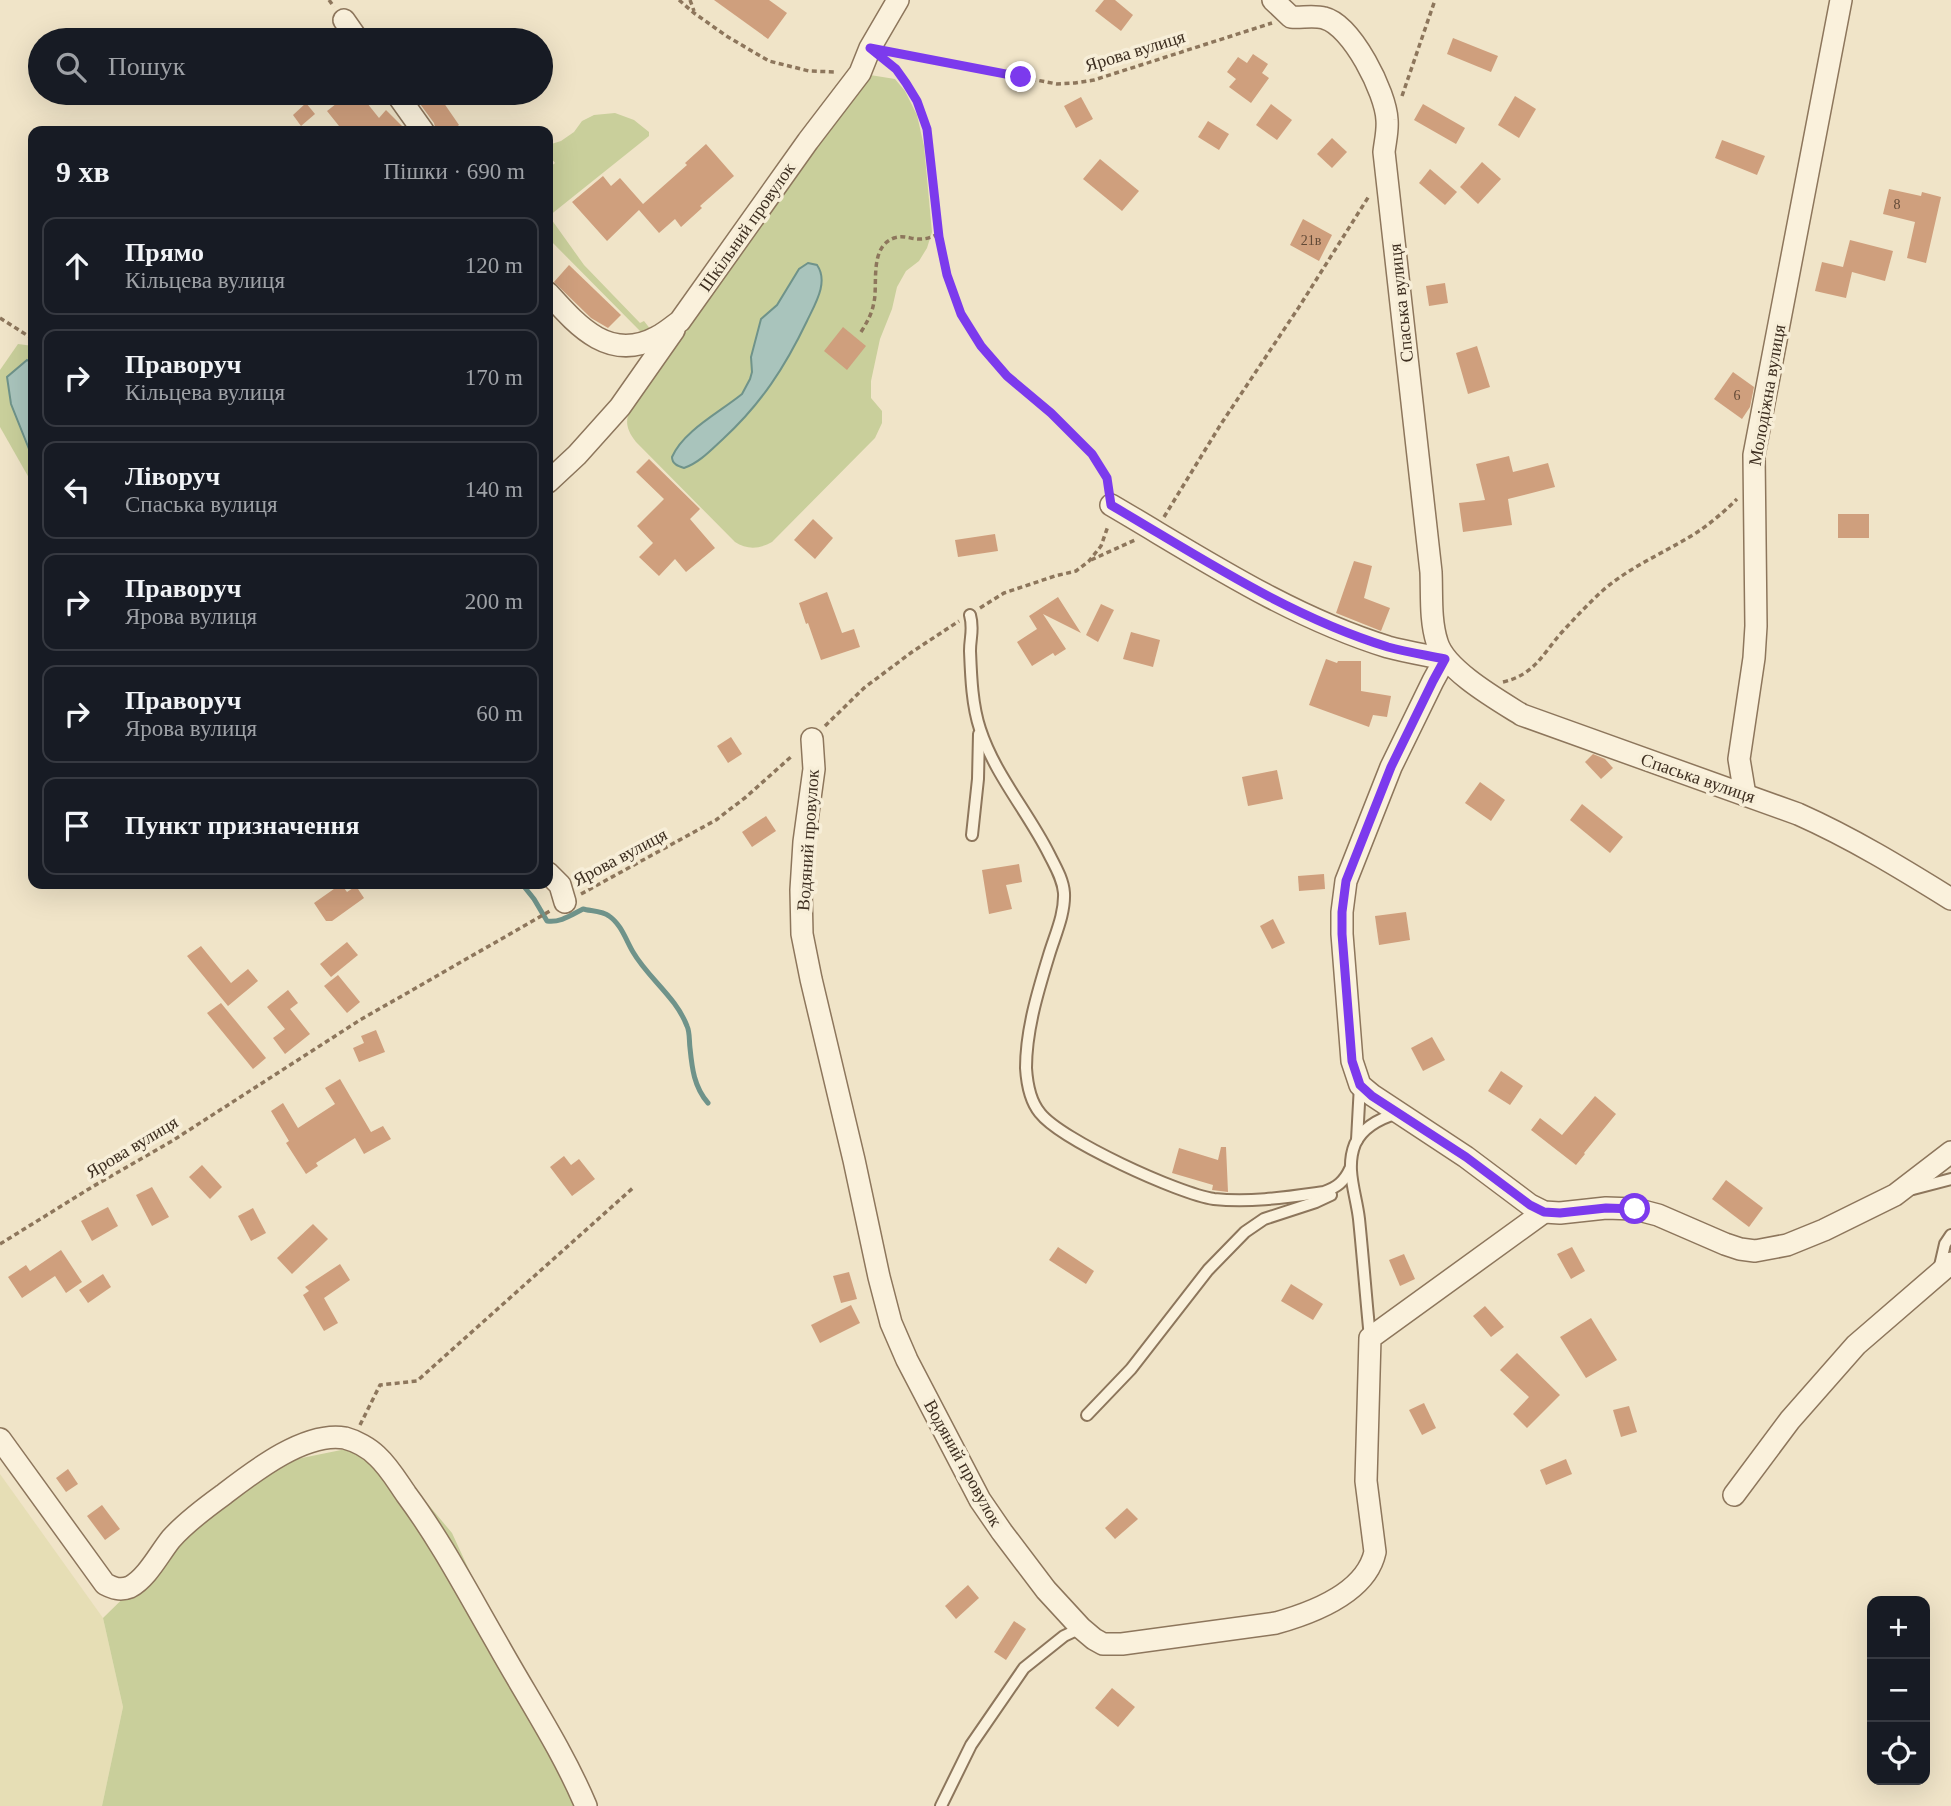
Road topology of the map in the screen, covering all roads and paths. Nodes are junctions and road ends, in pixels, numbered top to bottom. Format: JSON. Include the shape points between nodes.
{"nodes":[{"id":1,"x":679,"y":0,"type":"edge"},
{"id":2,"x":690,"y":0,"type":"edge"},
{"id":3,"x":898,"y":0,"type":"edge"},
{"id":4,"x":1273,"y":0,"type":"edge"},
{"id":5,"x":1435,"y":0,"type":"edge"},
{"id":6,"x":1842,"y":0,"type":"edge"},
{"id":7,"x":694,"y":13,"type":"junction"},
{"id":8,"x":1291,"y":17,"type":"junction"},
{"id":9,"x":344,"y":20,"type":"dead end"},
{"id":10,"x":350,"y":28,"type":"edge"},
{"id":11,"x":870,"y":48,"type":"junction"},
{"id":12,"x":860,"y":73,"type":"junction"},
{"id":13,"x":1400,"y":102,"type":"dead end"},
{"id":14,"x":405,"y":105,"type":"edge"},
{"id":15,"x":419,"y":126,"type":"edge"},
{"id":16,"x":1373,"y":189,"type":"dead end"},
{"id":17,"x":938,"y":225,"type":"junction"},
{"id":18,"x":553,"y":298,"type":"edge"},
{"id":19,"x":0,"y":318,"type":"edge"},
{"id":20,"x":680,"y":321,"type":"junction"},
{"id":21,"x":861,"y":332,"type":"dead end"},
{"id":22,"x":28,"y":336,"type":"edge"},
{"id":23,"x":553,"y":477,"type":"edge"},
{"id":24,"x":1753,"y":482,"type":"junction"},
{"id":25,"x":1111,"y":505,"type":"junction"},
{"id":26,"x":1155,"y":531,"type":"junction"},
{"id":27,"x":1089,"y":561,"type":"junction"},
{"id":28,"x":970,"y":615,"type":"junction"},
{"id":29,"x":1445,"y":659,"type":"junction"},
{"id":30,"x":1473,"y":682,"type":"junction"},
{"id":31,"x":979,"y":727,"type":"junction"},
{"id":32,"x":812,"y":739,"type":"junction"},
{"id":33,"x":1745,"y":795,"type":"junction"},
{"id":34,"x":972,"y":835,"type":"dead end"},
{"id":35,"x":553,"y":878,"type":"edge"},
{"id":36,"x":1951,"y":899,"type":"edge"},
{"id":37,"x":559,"y":906,"type":"junction"},
{"id":38,"x":1360,"y":1085,"type":"junction"},
{"id":39,"x":1398,"y":1113,"type":"junction"},
{"id":40,"x":1357,"y":1140,"type":"junction"},
{"id":41,"x":1951,"y":1152,"type":"edge"},
{"id":42,"x":1350,"y":1169,"type":"junction"},
{"id":43,"x":1951,"y":1179,"type":"edge"},
{"id":44,"x":1344,"y":1181,"type":"junction"},
{"id":45,"x":634,"y":1187,"type":"dead end"},
{"id":46,"x":1895,"y":1195,"type":"junction"},
{"id":47,"x":1544,"y":1212,"type":"junction"},
{"id":48,"x":1951,"y":1235,"type":"edge"},
{"id":49,"x":0,"y":1244,"type":"edge"},
{"id":50,"x":1944,"y":1268,"type":"edge"},
{"id":51,"x":1370,"y":1338,"type":"junction"},
{"id":52,"x":1087,"y":1415,"type":"dead end"},
{"id":53,"x":0,"y":1439,"type":"edge"},
{"id":54,"x":352,"y":1441,"type":"junction"},
{"id":55,"x":1734,"y":1495,"type":"dead end"},
{"id":56,"x":1081,"y":1628,"type":"junction"},
{"id":57,"x":586,"y":1806,"type":"edge"},
{"id":58,"x":941,"y":1806,"type":"edge"}],
"edges":[{"from":1,"to":7,"type":"path"},
{"from":2,"to":7,"type":"path"},
{"from":3,"to":11,"type":"street","name":"Шкільний провулок"},
{"from":4,"to":8,"type":"street"},
{"from":5,"to":13,"type":"path"},
{"from":6,"to":24,"type":"street","name":"Молодіжна вулиця","via":[[1754,455]]},
{"from":7,"to":12,"type":"path","via":[[769,61],[809,71]]},
{"from":8,"to":11,"type":"path","name":"Ярова вулиця","via":[[1075,83],[1056,84]]},
{"from":8,"to":29,"type":"street","name":"Спаська вулиця","via":[[1324,18],[1342,29],[1381,93],[1431,572],[1432,623]]},
{"from":9,"to":10,"type":"street"},
{"from":11,"to":12,"type":"street","name":"Шкільний провулок"},
{"from":11,"to":17,"type":"path","via":[[896,69],[917,101],[927,129]]},
{"from":12,"to":20,"type":"street","name":"Шкільний провулок"},
{"from":14,"to":15,"type":"street"},
{"from":16,"to":26,"type":"path"},
{"from":17,"to":21,"type":"path","via":[[936,235],[926,240],[895,237],[886,243],[875,269],[871,316]]},
{"from":17,"to":25,"type":"path","via":[[947,275],[961,314],[1007,376],[1092,454],[1107,478]]},
{"from":18,"to":20,"type":"street","name":"Шкільний провулок","via":[[586,332],[620,345],[655,338]]},
{"from":19,"to":22,"type":"path"},
{"from":20,"to":23,"type":"street","via":[[620,407]]},
{"from":24,"to":30,"type":"path","via":[[1689,538],[1601,592],[1527,673],[1502,682]]},
{"from":24,"to":33,"type":"street","name":"Молодіжна вулиця","via":[[1756,626],[1739,759]]},
{"from":25,"to":26,"type":"street","name":"Спаська вулиця"},
{"from":25,"to":27,"type":"path","via":[[1108,529]]},
{"from":26,"to":27,"type":"path","name":"Ярова вулиця"},
{"from":26,"to":29,"type":"street","name":"Спаська вулиця","via":[[1321,622],[1389,647]]},
{"from":27,"to":28,"type":"path","name":"Ярова вулиця","via":[[1076,571],[1004,593]]},
{"from":28,"to":31,"type":"lane","via":[[971,677]]},
{"from":28,"to":32,"type":"path","name":"Ярова вулиця","via":[[864,688]]},
{"from":29,"to":30,"type":"street","name":"Спаська вулиця"},
{"from":29,"to":38,"type":"street","via":[[1391,767],[1346,881],[1342,934],[1352,1061]]},
{"from":30,"to":33,"type":"street","name":"Спаська вулиця","via":[[1547,726]]},
{"from":31,"to":34,"type":"lane"},
{"from":31,"to":44,"type":"lane","via":[[993,761],[1041,838],[1064,891],[1029,1035],[1027,1080],[1041,1115],[1105,1156],[1210,1198],[1287,1198],[1324,1192]]},
{"from":32,"to":37,"type":"path","name":"Ярова вулиця","via":[[716,820]]},
{"from":32,"to":56,"type":"street","name":"Водяний провулок","via":[[814,769],[804,842],[802,934],[891,1323],[980,1500],[1026,1565]]},
{"from":33,"to":36,"type":"street","name":"Спаська вулиця","via":[[1832,829]]},
{"from":35,"to":37,"type":"street","via":[[560,885]]},
{"from":37,"to":49,"type":"path","name":"Ярова вулиця","via":[[360,1020]]},
{"from":38,"to":39,"type":"street"},
{"from":38,"to":40,"type":"lane"},
{"from":39,"to":40,"type":"lane","via":[[1373,1123]]},
{"from":39,"to":47,"type":"street"},
{"from":40,"to":42,"type":"lane"},
{"from":41,"to":46,"type":"street"},
{"from":42,"to":44,"type":"lane"},
{"from":42,"to":51,"type":"lane"},
{"from":43,"to":46,"type":"lane"},
{"from":44,"to":52,"type":"lane","via":[[1331,1195],[1264,1219],[1245,1232]]},
{"from":45,"to":54,"type":"path","via":[[417,1381],[380,1385]]},
{"from":46,"to":47,"type":"street","via":[[1825,1230],[1755,1251],[1635,1209]]},
{"from":47,"to":51,"type":"street"},
{"from":48,"to":50,"type":"lane","via":[[1945,1244]]},
{"from":50,"to":55,"type":"street","via":[[1856,1345],[1790,1420]]},
{"from":51,"to":56,"type":"street","name":"Водяний провулок","via":[[1366,1481],[1375,1552],[1357,1583],[1329,1602],[1276,1623],[1109,1644]]},
{"from":53,"to":54,"type":"street","via":[[104,1584],[122,1590],[142,1577],[195,1516],[260,1466],[330,1437]]},
{"from":54,"to":57,"type":"street","via":[[376,1455],[421,1513]]},
{"from":56,"to":58,"type":"lane","via":[[1063,1636],[1024,1668],[971,1745]]}]}
